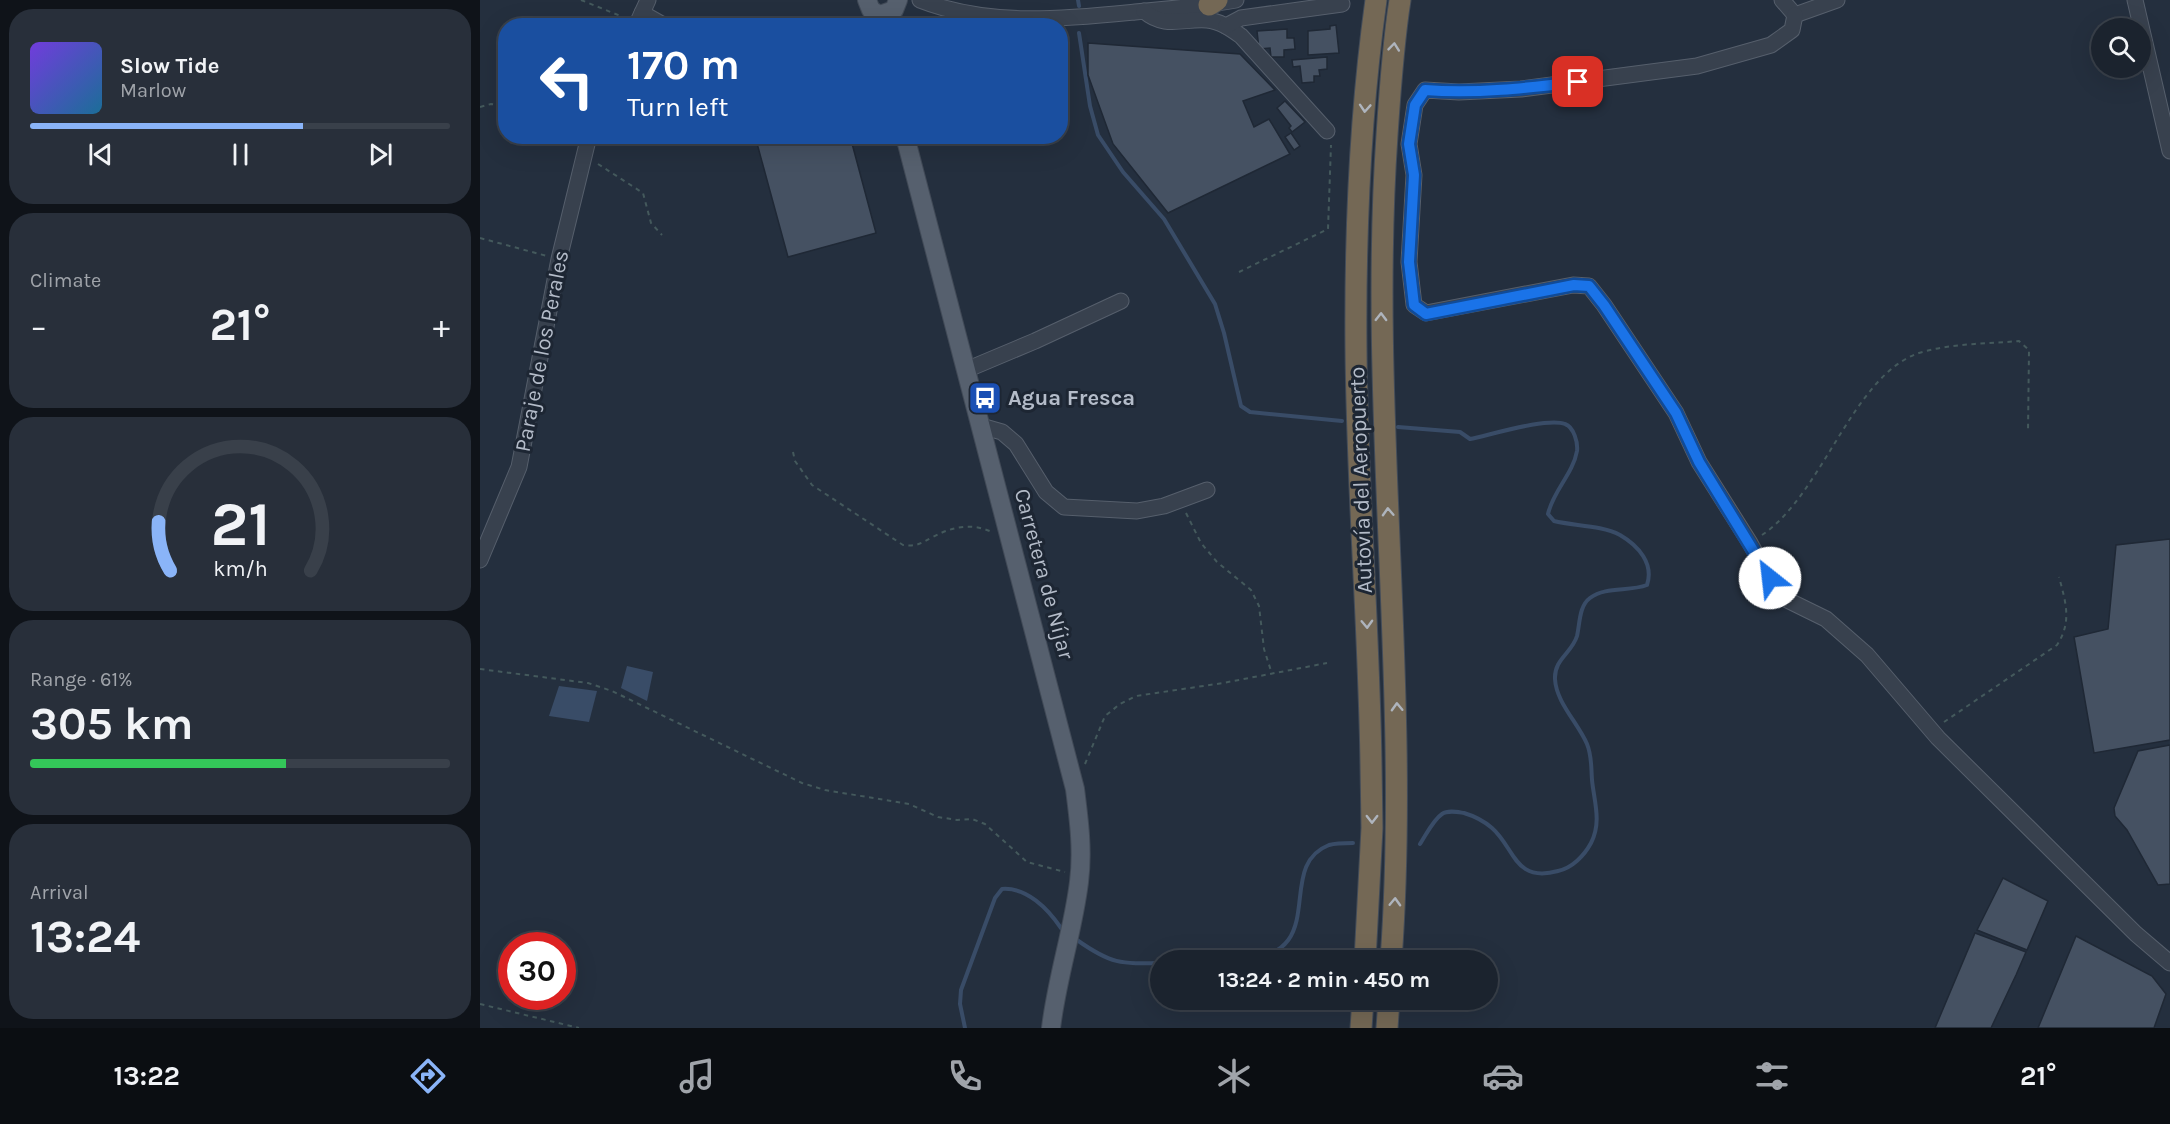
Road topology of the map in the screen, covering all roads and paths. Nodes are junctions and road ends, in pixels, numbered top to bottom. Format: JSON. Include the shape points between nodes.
{"nodes":[{"id":1,"x":581,"y":0,"type":"edge"},
{"id":2,"x":1236,"y":0,"type":"edge"},
{"id":3,"x":1371,"y":0,"type":"edge"},
{"id":4,"x":1376,"y":0,"type":"edge"},
{"id":5,"x":1782,"y":0,"type":"edge"},
{"id":6,"x":1837,"y":0,"type":"edge"},
{"id":7,"x":2135,"y":0,"type":"edge"},
{"id":8,"x":922,"y":1,"type":"edge"},
{"id":9,"x":1213,"y":2,"type":"edge"},
{"id":10,"x":897,"y":3,"type":"edge"},
{"id":11,"x":1342,"y":4,"type":"dead end"},
{"id":12,"x":1399,"y":4,"type":"edge"},
{"id":13,"x":1144,"y":11,"type":"junction"},
{"id":14,"x":873,"y":13,"type":"edge"},
{"id":15,"x":640,"y":15,"type":"edge"},
{"id":16,"x":1795,"y":15,"type":"junction"},
{"id":17,"x":1004,"y":18,"type":"edge"},
{"id":18,"x":1068,"y":18,"type":"edge"},
{"id":19,"x":1226,"y":26,"type":"junction"},
{"id":20,"x":1369,"y":50,"type":"junction"},
{"id":21,"x":498,"y":105,"type":"edge"},
{"id":22,"x":480,"y":107,"type":"edge"},
{"id":23,"x":1327,"y":131,"type":"joint"},
{"id":24,"x":586,"y":144,"type":"edge"},
{"id":25,"x":907,"y":144,"type":"edge"},
{"id":26,"x":2170,"y":151,"type":"edge"},
{"id":27,"x":583,"y":155,"type":"junction"},
{"id":28,"x":662,"y":235,"type":"dead end"},
{"id":29,"x":480,"y":238,"type":"edge"},
{"id":30,"x":560,"y":259,"type":"junction"},
{"id":31,"x":1239,"y":272,"type":"dead end"},
{"id":32,"x":1121,"y":301,"type":"dead end"},
{"id":33,"x":966,"y":370,"type":"junction"},
{"id":34,"x":981,"y":426,"type":"junction"},
{"id":35,"x":2028,"y":431,"type":"dead end"},
{"id":36,"x":793,"y":452,"type":"dead end"},
{"id":37,"x":1207,"y":490,"type":"dead end"},
{"id":38,"x":1181,"y":500,"type":"junction"},
{"id":39,"x":1010,"y":535,"type":"junction"},
{"id":40,"x":1750,"y":543,"type":"junction"},
{"id":41,"x":480,"y":560,"type":"edge"},
{"id":42,"x":2060,"y":577,"type":"dead end"},
{"id":43,"x":1327,"y":663,"type":"dead end"},
{"id":44,"x":480,"y":669,"type":"edge"},
{"id":45,"x":1272,"y":674,"type":"junction"},
{"id":46,"x":1932,"y":731,"type":"junction"},
{"id":47,"x":1075,"y":789,"type":"junction"},
{"id":48,"x":1079,"y":883,"type":"junction"},
{"id":49,"x":1366,"y":950,"type":"edge"},
{"id":50,"x":1392,"y":950,"type":"edge"},
{"id":51,"x":2170,"y":963,"type":"edge"},
{"id":52,"x":480,"y":1004,"type":"edge"},
{"id":53,"x":1362,"y":1010,"type":"edge"},
{"id":54,"x":1388,"y":1010,"type":"edge"},
{"id":55,"x":579,"y":1028,"type":"edge"},
{"id":56,"x":1051,"y":1028,"type":"edge"},
{"id":57,"x":1361,"y":1028,"type":"edge"},
{"id":58,"x":1387,"y":1028,"type":"edge"}],
"edges":[{"from":1,"to":15,"type":"path"},
{"from":2,"to":9,"type":"street"},
{"from":3,"to":20,"type":"highway"},
{"from":4,"to":20,"type":"highway","name":"Autovía del Aeropuerto"},
{"from":5,"to":16,"type":"street"},
{"from":6,"to":16,"type":"street"},
{"from":7,"to":26,"type":"street"},
{"from":8,"to":10,"type":"street"},
{"from":8,"to":17,"type":"street","via":[[967,14]]},
{"from":9,"to":13,"type":"street"},
{"from":10,"to":14,"type":"main road","via":[[890,13]]},
{"from":11,"to":19,"type":"street","via":[[1241,18]]},
{"from":50,"to":12,"type":"highway","name":"Autovía del Aeropuerto","one_way":true,"via":[[1398,744],[1381,333],[1382,210]]},
{"from":13,"to":18,"type":"street"},
{"from":13,"to":19,"type":"street","via":[[1161,21],[1209,20]]},
{"from":16,"to":40,"type":"street","via":[[1792,30],[1771,45],[1697,66],[1521,89],[1425,90],[1415,105],[1409,144],[1414,175],[1409,262],[1414,305],[1426,314],[1574,285],[1589,286],[1676,413],[1699,462]]},
{"from":19,"to":23,"type":"street","via":[[1241,36]]},
{"from":20,"to":49,"type":"highway","name":"Autovía del Aeropuerto","one_way":true,"via":[[1357,250],[1356,349],[1372,828]]},
{"from":21,"to":22,"type":"path"},
{"from":23,"to":31,"type":"path","via":[[1332,148],[1328,229]]},
{"from":24,"to":27,"type":"street","name":"Paraje de los Perales"},
{"from":25,"to":33,"type":"main road","name":"Carretera de Níjar"},
{"from":27,"to":28,"type":"path","via":[[642,193],[651,223]]},
{"from":27,"to":30,"type":"street","name":"Paraje de los Perales"},
{"from":29,"to":30,"type":"path"},
{"from":30,"to":41,"type":"street","name":"Paraje de los Perales","via":[[519,467]]},
{"from":32,"to":33,"type":"street"},
{"from":33,"to":34,"type":"main road","name":"Carretera de Níjar"},
{"from":34,"to":38,"type":"street","via":[[1002,432],[1016,444],[1046,492],[1064,507],[1137,511]]},
{"from":34,"to":39,"type":"main road","name":"Carretera de Níjar"},
{"from":35,"to":40,"type":"path","via":[[2029,350],[2019,341],[1946,347],[1917,354],[1892,369],[1871,389],[1805,490],[1776,526]]},
{"from":36,"to":39,"type":"path","via":[[812,485],[903,545],[922,544],[970,525],[1001,536]]},
{"from":37,"to":38,"type":"street"},
{"from":38,"to":45,"type":"path","via":[[1201,543],[1251,590],[1259,606],[1264,649]]},
{"from":39,"to":47,"type":"main road","name":"Carretera de Níjar"},
{"from":40,"to":46,"type":"street","via":[[1779,596],[1826,619],[1859,647]]},
{"from":42,"to":46,"type":"path","via":[[2067,609],[2065,633],[2056,645]]},
{"from":43,"to":45,"type":"path"},
{"from":44,"to":48,"type":"path","via":[[596,686],[802,783],[909,804],[938,817],[972,819],[985,824],[1027,862],[1064,872]]},
{"from":45,"to":47,"type":"path","via":[[1136,696],[1120,704],[1105,716]]},
{"from":46,"to":51,"type":"street"},
{"from":47,"to":48,"type":"main road","name":"Carretera de Níjar","via":[[1080,827]]},
{"from":48,"to":56,"type":"main road","name":"Carretera de Níjar"},
{"from":52,"to":55,"type":"path"},
{"from":53,"to":57,"type":"highway"},
{"from":54,"to":58,"type":"highway"}]}
